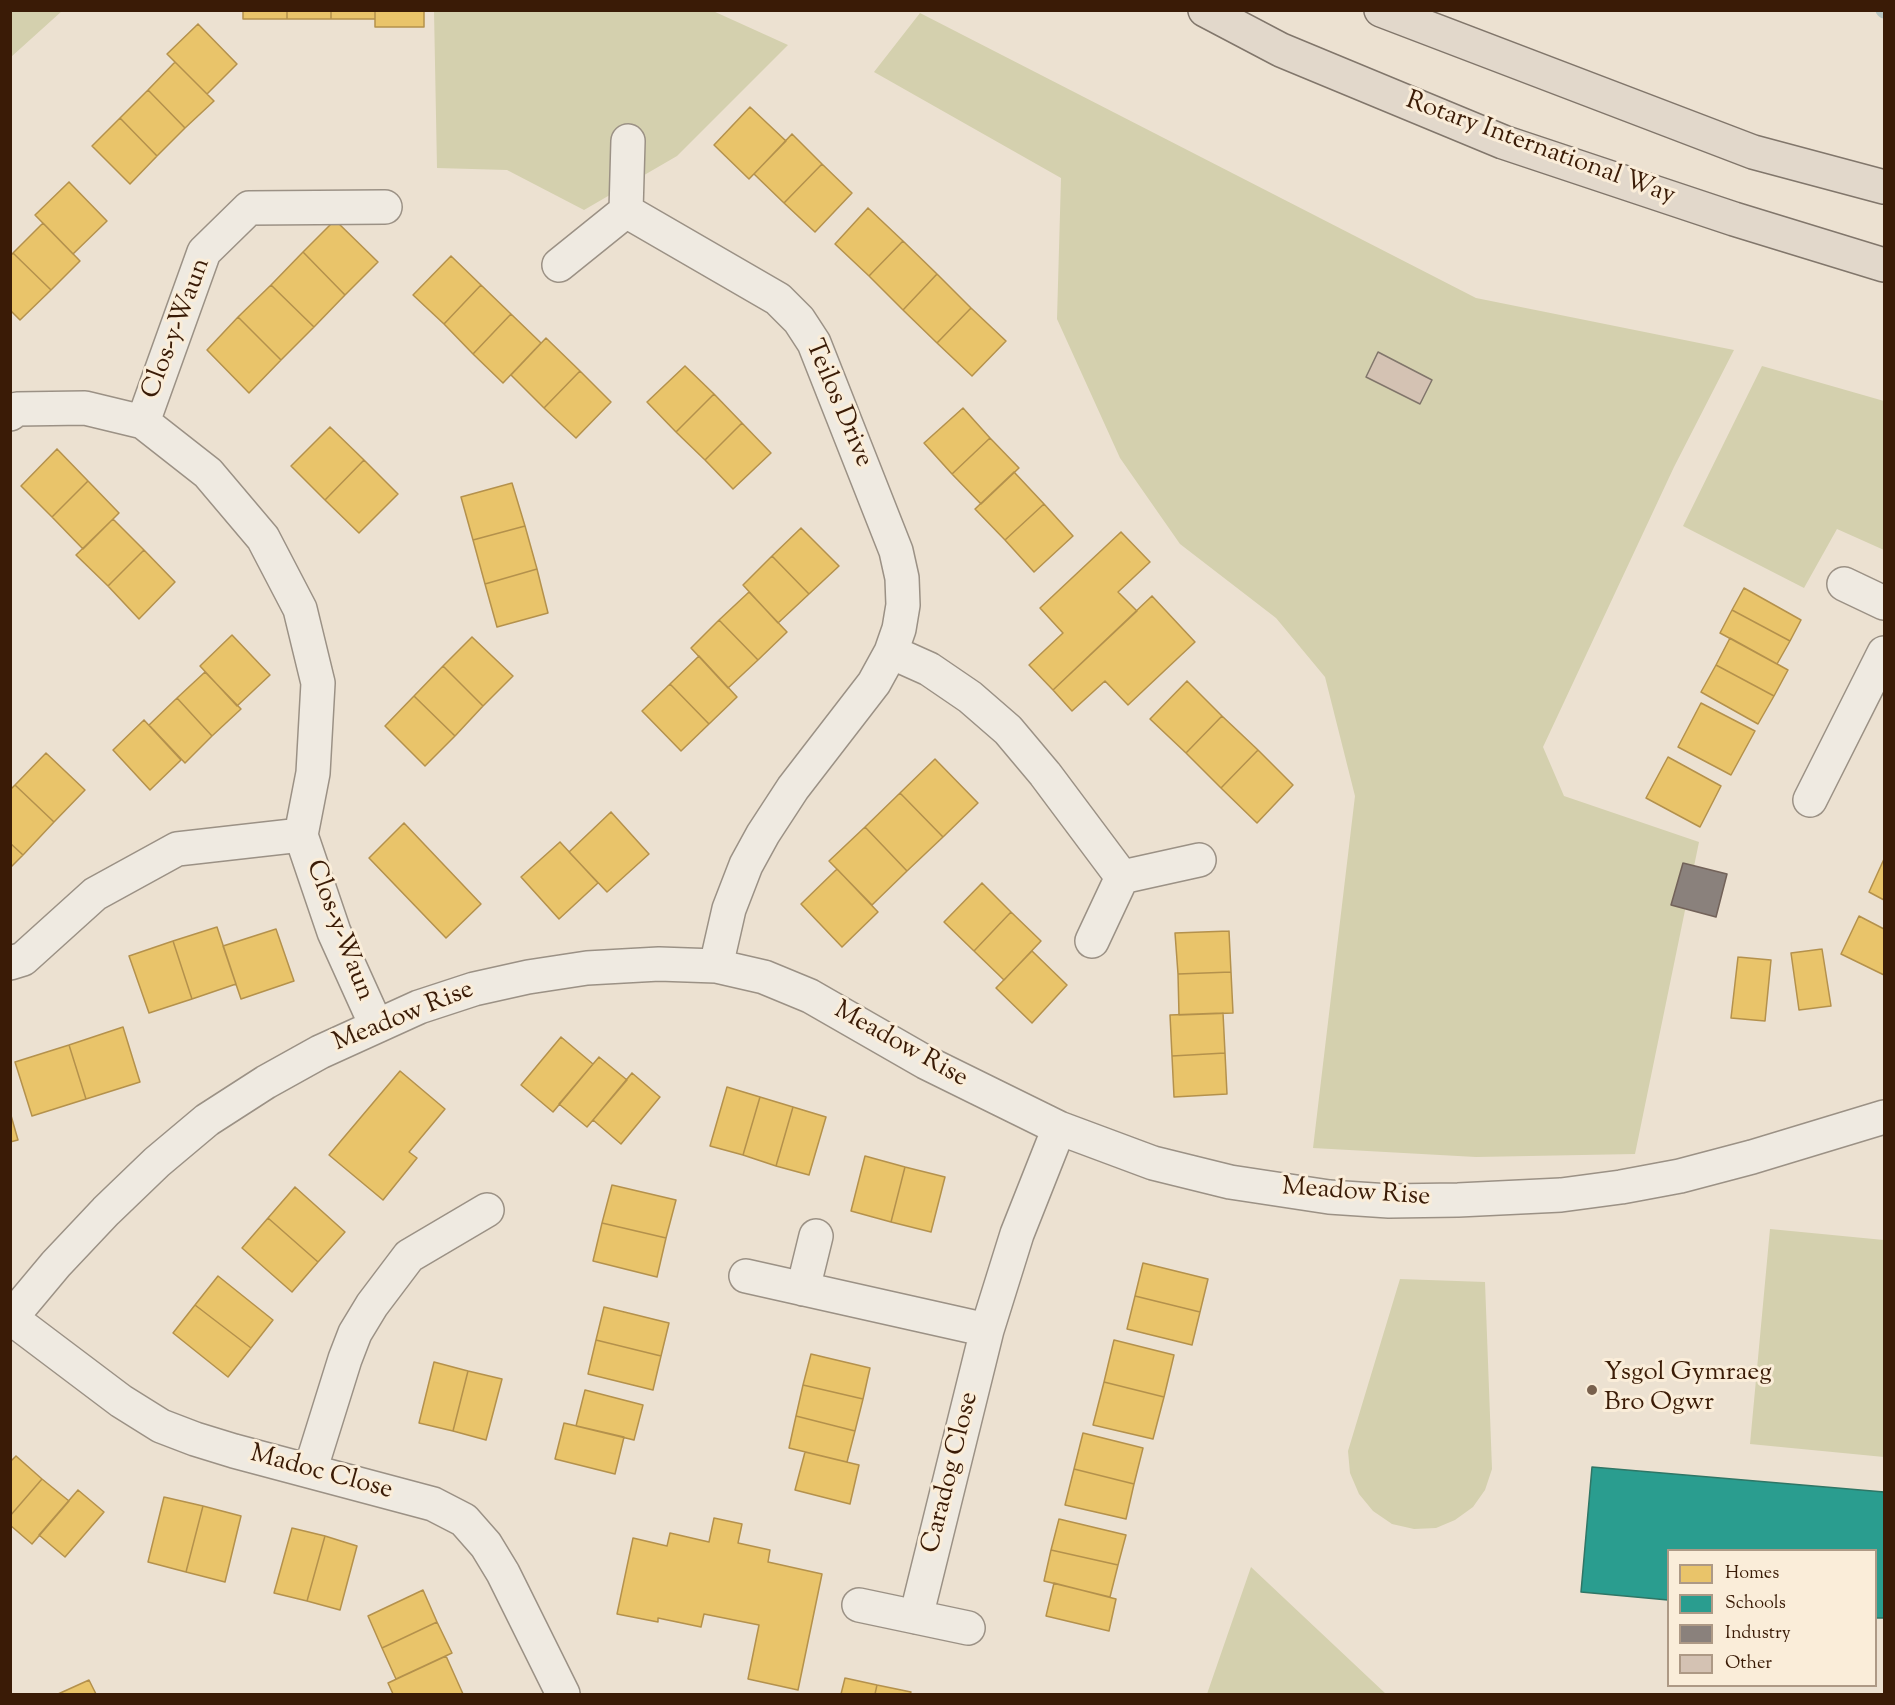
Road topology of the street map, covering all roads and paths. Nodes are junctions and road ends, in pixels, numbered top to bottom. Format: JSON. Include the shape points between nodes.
{"nodes":[{"id":1,"x":1205,"y":10,"type":"edge"},
{"id":2,"x":1381,"y":10,"type":"edge"},
{"id":3,"x":628,"y":141,"type":"dead end"},
{"id":4,"x":1884,"y":187,"type":"edge"},
{"id":5,"x":385,"y":207,"type":"dead end"},
{"id":6,"x":626,"y":211,"type":"junction"},
{"id":7,"x":559,"y":265,"type":"dead end"},
{"id":8,"x":1884,"y":265,"type":"edge"},
{"id":9,"x":10,"y":414,"type":"edge"},
{"id":10,"x":143,"y":422,"type":"junction"},
{"id":11,"x":1844,"y":584,"type":"dead end"},
{"id":12,"x":1884,"y":603,"type":"edge"},
{"id":13,"x":891,"y":652,"type":"junction"},
{"id":14,"x":1884,"y":652,"type":"edge"},
{"id":15,"x":1810,"y":800,"type":"dead end"},
{"id":16,"x":301,"y":835,"type":"junction"},
{"id":17,"x":1199,"y":860,"type":"dead end"},
{"id":18,"x":1122,"y":877,"type":"junction"},
{"id":19,"x":1092,"y":941,"type":"dead end"},
{"id":20,"x":10,"y":963,"type":"edge"},
{"id":21,"x":716,"y":966,"type":"junction"},
{"id":22,"x":376,"y":1025,"type":"junction"},
{"id":23,"x":1884,"y":1117,"type":"edge"},
{"id":24,"x":1059,"y":1128,"type":"junction"},
{"id":25,"x":487,"y":1210,"type":"dead end"},
{"id":26,"x":816,"y":1236,"type":"dead end"},
{"id":27,"x":746,"y":1276,"type":"dead end"},
{"id":28,"x":803,"y":1289,"type":"junction"},
{"id":29,"x":11,"y":1318,"type":"edge"},
{"id":30,"x":987,"y":1330,"type":"junction"},
{"id":31,"x":310,"y":1472,"type":"junction"},
{"id":32,"x":859,"y":1605,"type":"dead end"},
{"id":33,"x":916,"y":1617,"type":"junction"},
{"id":34,"x":968,"y":1628,"type":"dead end"},
{"id":35,"x":563,"y":1695,"type":"edge"}],
"edges":[{"from":1,"to":8,"type":"main road","name":"Rotary International Way","via":[[1281,50],[1503,141]]},
{"from":2,"to":4,"type":"main road","via":[[1753,152]]},
{"from":3,"to":6,"type":"street"},
{"from":5,"to":10,"type":"street","name":"Clos-y-Waun","via":[[249,208],[204,252]]},
{"from":6,"to":7,"type":"street"},
{"from":6,"to":13,"type":"street","name":"Teilos Drive","via":[[778,299],[814,343],[896,551],[903,605]]},
{"from":9,"to":10,"type":"street","name":"Clos-y-Waun","via":[[17,409],[85,408]]},
{"from":10,"to":16,"type":"street","name":"Clos-y-Waun","via":[[208,473],[263,538],[300,609],[318,683],[313,773]]},
{"from":11,"to":12,"type":"street"},
{"from":13,"to":18,"type":"street","via":[[929,669],[1008,730]]},
{"from":13,"to":21,"type":"street","name":"Teilos Drive","via":[[874,683],[793,788],[763,834],[729,909]]},
{"from":14,"to":15,"type":"street"},
{"from":16,"to":20,"type":"street","name":"Clos-y-Waun","via":[[177,849],[94,894],[23,959]]},
{"from":16,"to":22,"type":"street","name":"Clos-y-Waun","via":[[334,932]]},
{"from":17,"to":18,"type":"street"},
{"from":18,"to":19,"type":"street"},
{"from":21,"to":22,"type":"street","name":"Meadow Rise","via":[[587,968],[528,977],[474,989]]},
{"from":21,"to":24,"type":"street","name":"Meadow Rise","via":[[764,977],[810,996],[925,1062]]},
{"from":22,"to":29,"type":"street","name":"Meadow Rise","via":[[266,1082],[207,1120],[106,1211]]},
{"from":23,"to":24,"type":"street","name":"Meadow Rise","via":[[1752,1157],[1621,1187],[1561,1195],[1389,1201],[1329,1197],[1230,1182],[1153,1163]]},
{"from":24,"to":30,"type":"street","name":"Caradog Close","via":[[1017,1234]]},
{"from":25,"to":31,"type":"street","via":[[409,1257],[372,1305],[345,1359]]},
{"from":26,"to":28,"type":"street"},
{"from":27,"to":28,"type":"street"},
{"from":28,"to":30,"type":"street"},
{"from":29,"to":31,"type":"street","name":"Madoc Close","via":[[121,1401],[161,1426]]},
{"from":30,"to":33,"type":"street","name":"Caradog Close"},
{"from":31,"to":35,"type":"street","name":"Madoc Close","via":[[433,1504],[464,1520],[503,1573]]},
{"from":32,"to":33,"type":"street"},
{"from":33,"to":34,"type":"street"}]}
